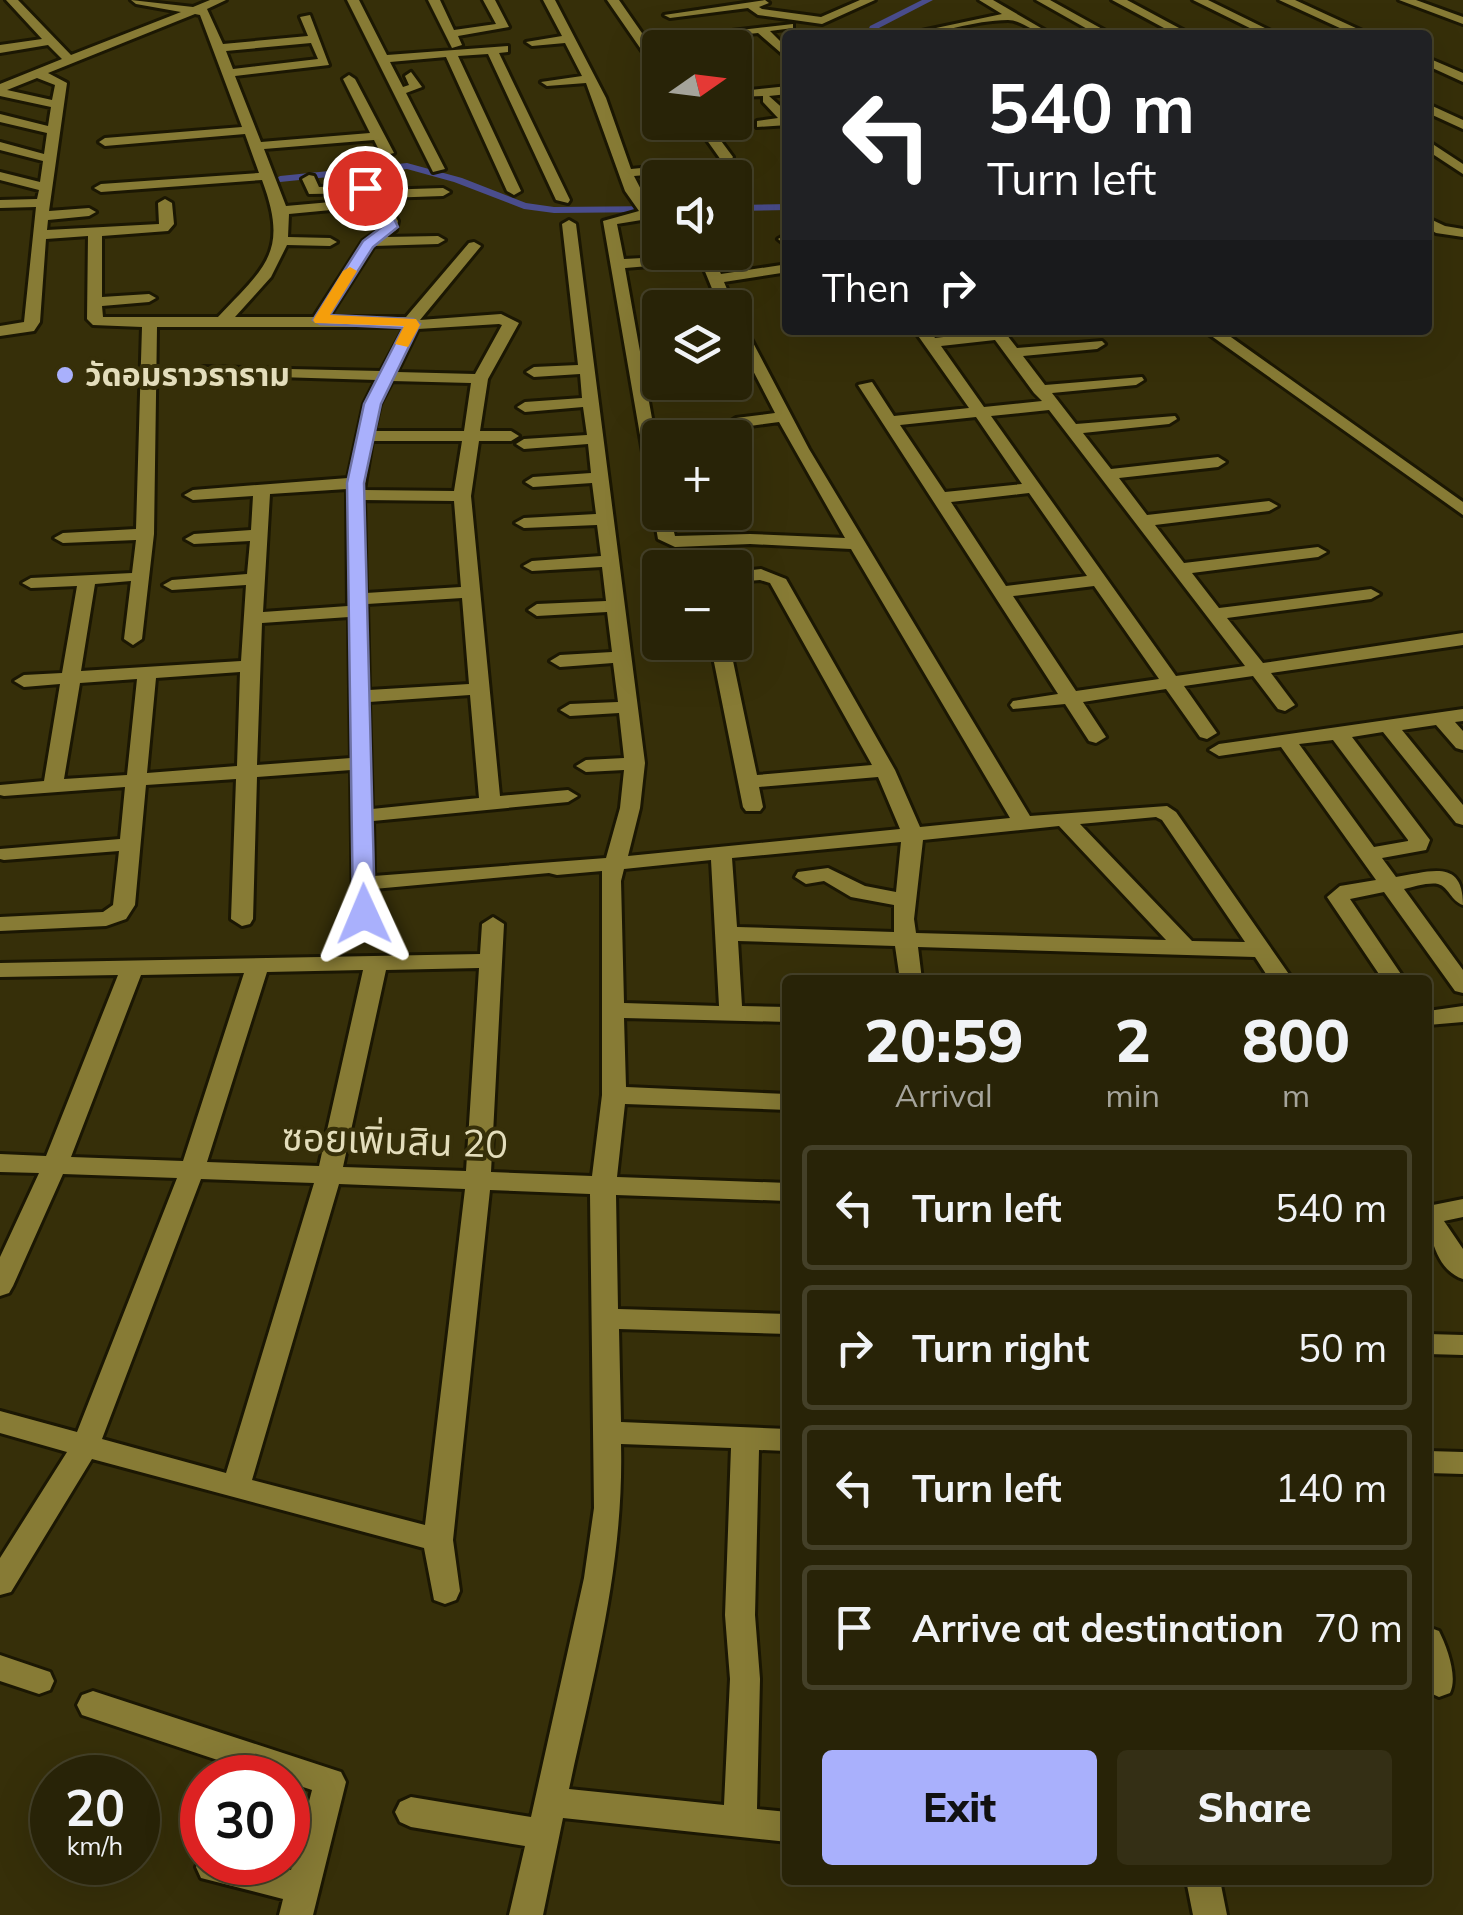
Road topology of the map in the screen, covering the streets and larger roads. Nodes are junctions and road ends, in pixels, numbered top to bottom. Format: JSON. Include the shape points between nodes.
{"nodes":[{"id":1,"x":12,"y":0,"type":"edge"},
{"id":2,"x":220,"y":0,"type":"edge"},
{"id":3,"x":353,"y":0,"type":"edge"},
{"id":4,"x":434,"y":0,"type":"edge"},
{"id":5,"x":489,"y":0,"type":"edge"},
{"id":6,"x":549,"y":0,"type":"edge"},
{"id":7,"x":613,"y":0,"type":"edge"},
{"id":8,"x":771,"y":0,"type":"edge"},
{"id":9,"x":867,"y":0,"type":"edge"},
{"id":10,"x":984,"y":0,"type":"edge"},
{"id":11,"x":1042,"y":0,"type":"edge"},
{"id":12,"x":1118,"y":0,"type":"edge"},
{"id":13,"x":1233,"y":0,"type":"edge"},
{"id":14,"x":1285,"y":0,"type":"edge"},
{"id":15,"x":1405,"y":0,"type":"edge"},
{"id":16,"x":136,"y":1,"type":"edge"},
{"id":17,"x":1204,"y":2,"type":"edge"},
{"id":18,"x":753,"y":7,"type":"junction"},
{"id":19,"x":198,"y":9,"type":"junction"},
{"id":20,"x":1136,"y":9,"type":"junction"},
{"id":21,"x":670,"y":15,"type":"dead end"},
{"id":22,"x":1013,"y":16,"type":"junction"},
{"id":23,"x":306,"y":17,"type":"dead end"},
{"id":24,"x":945,"y":17,"type":"dead end"},
{"id":25,"x":1459,"y":17,"type":"edge"},
{"id":26,"x":1076,"y":18,"type":"junction"},
{"id":27,"x":960,"y":25,"type":"junction"},
{"id":28,"x":793,"y":26,"type":"edge"},
{"id":29,"x":760,"y":28,"type":"junction"},
{"id":30,"x":744,"y":30,"type":"edge"},
{"id":31,"x":932,"y":30,"type":"edge"},
{"id":32,"x":968,"y":30,"type":"edge"},
{"id":33,"x":1038,"y":30,"type":"edge"},
{"id":34,"x":1099,"y":30,"type":"edge"},
{"id":35,"x":1176,"y":30,"type":"edge"},
{"id":36,"x":1263,"y":30,"type":"edge"},
{"id":37,"x":1354,"y":30,"type":"edge"},
{"id":38,"x":450,"y":34,"type":"junction"},
{"id":39,"x":46,"y":36,"type":"junction"},
{"id":40,"x":0,"y":37,"type":"edge"},
{"id":41,"x":572,"y":39,"type":"junction"},
{"id":42,"x":532,"y":42,"type":"dead end"},
{"id":43,"x":642,"y":42,"type":"edge"},
{"id":44,"x":319,"y":46,"type":"junction"},
{"id":45,"x":0,"y":49,"type":"edge"},
{"id":46,"x":782,"y":50,"type":"edge"},
{"id":47,"x":455,"y":53,"type":"junction"},
{"id":48,"x":384,"y":59,"type":"junction"},
{"id":49,"x":70,"y":60,"type":"junction"},
{"id":50,"x":224,"y":60,"type":"junction"},
{"id":51,"x":1432,"y":64,"type":"edge"},
{"id":52,"x":36,"y":74,"type":"junction"},
{"id":53,"x":411,"y":76,"type":"dead end"},
{"id":54,"x":1463,"y":78,"type":"edge"},
{"id":55,"x":349,"y":79,"type":"dead end"},
{"id":56,"x":591,"y":79,"type":"junction"},
{"id":57,"x":782,"y":81,"type":"edge"},
{"id":58,"x":547,"y":82,"type":"dead end"},
{"id":59,"x":752,"y":86,"type":"edge"},
{"id":60,"x":0,"y":90,"type":"edge"},
{"id":61,"x":400,"y":91,"type":"junction"},
{"id":62,"x":782,"y":91,"type":"edge"},
{"id":63,"x":752,"y":94,"type":"edge"},
{"id":64,"x":767,"y":99,"type":"dead end"},
{"id":65,"x":57,"y":105,"type":"junction"},
{"id":66,"x":1463,"y":110,"type":"edge"},
{"id":67,"x":1432,"y":113,"type":"edge"},
{"id":68,"x":782,"y":115,"type":"edge"},
{"id":69,"x":0,"y":118,"type":"edge"},
{"id":70,"x":782,"y":122,"type":"edge"},
{"id":71,"x":762,"y":124,"type":"dead end"},
{"id":72,"x":1463,"y":126,"type":"edge"},
{"id":73,"x":374,"y":130,"type":"junction"},
{"id":74,"x":53,"y":131,"type":"junction"},
{"id":75,"x":1432,"y":133,"type":"edge"},
{"id":76,"x":252,"y":136,"type":"junction"},
{"id":77,"x":713,"y":140,"type":"edge"},
{"id":78,"x":105,"y":142,"type":"dead end"},
{"id":79,"x":0,"y":146,"type":"edge"},
{"id":80,"x":1432,"y":147,"type":"edge"},
{"id":81,"x":387,"y":153,"type":"dead end"},
{"id":82,"x":726,"y":157,"type":"dead end"},
{"id":83,"x":49,"y":159,"type":"junction"},
{"id":84,"x":438,"y":169,"type":"dead end"},
{"id":85,"x":1463,"y":170,"type":"edge"},
{"id":86,"x":642,"y":172,"type":"edge"},
{"id":87,"x":626,"y":173,"type":"junction"},
{"id":88,"x":0,"y":176,"type":"edge"},
{"id":89,"x":267,"y":176,"type":"junction"},
{"id":90,"x":309,"y":179,"type":"dead end"},
{"id":91,"x":527,"y":181,"type":"junction"},
{"id":92,"x":100,"y":188,"type":"dead end"},
{"id":93,"x":443,"y":192,"type":"dead end"},
{"id":94,"x":376,"y":194,"type":"junction"},
{"id":95,"x":642,"y":199,"type":"edge"},
{"id":96,"x":562,"y":200,"type":"dead end"},
{"id":97,"x":43,"y":202,"type":"junction"},
{"id":98,"x":165,"y":203,"type":"dead end"},
{"id":99,"x":0,"y":204,"type":"edge"},
{"id":100,"x":331,"y":206,"type":"dead end"},
{"id":101,"x":280,"y":211,"type":"junction"},
{"id":102,"x":89,"y":212,"type":"dead end"},
{"id":103,"x":642,"y":212,"type":"edge"},
{"id":104,"x":569,"y":224,"type":"dead end"},
{"id":105,"x":1434,"y":226,"type":"edge"},
{"id":106,"x":1463,"y":233,"type":"edge"},
{"id":107,"x":95,"y":234,"type":"junction"},
{"id":108,"x":39,"y":235,"type":"junction"},
{"id":109,"x":438,"y":240,"type":"dead end"},
{"id":110,"x":284,"y":241,"type":"junction"},
{"id":111,"x":330,"y":242,"type":"dead end"},
{"id":112,"x":371,"y":242,"type":"junction"},
{"id":113,"x":474,"y":246,"type":"dead end"},
{"id":114,"x":642,"y":263,"type":"edge"},
{"id":115,"x":617,"y":264,"type":"junction"},
{"id":116,"x":782,"y":269,"type":"edge"},
{"id":117,"x":712,"y":270,"type":"edge"},
{"id":118,"x":715,"y":278,"type":"junction"},
{"id":119,"x":720,"y":290,"type":"edge"},
{"id":120,"x":149,"y":298,"type":"dead end"},
{"id":121,"x":95,"y":302,"type":"junction"},
{"id":122,"x":320,"y":320,"type":"junction"},
{"id":123,"x":223,"y":322,"type":"junction"},
{"id":124,"x":150,"y":323,"type":"junction"},
{"id":125,"x":411,"y":323,"type":"junction"},
{"id":126,"x":0,"y":331,"type":"edge"},
{"id":127,"x":999,"y":335,"type":"edge"},
{"id":128,"x":1218,"y":335,"type":"edge"},
{"id":129,"x":926,"y":336,"type":"edge"},
{"id":130,"x":1097,"y":344,"type":"dead end"},
{"id":131,"x":1012,"y":353,"type":"junction"},
{"id":132,"x":752,"y":354,"type":"edge"},
{"id":133,"x":586,"y":369,"type":"junction"},
{"id":134,"x":209,"y":370,"type":"dead end"},
{"id":135,"x":534,"y":372,"type":"dead end"},
{"id":136,"x":386,"y":375,"type":"junction"},
{"id":137,"x":480,"y":379,"type":"junction"},
{"id":138,"x":1136,"y":380,"type":"dead end"},
{"id":139,"x":866,"y":385,"type":"dead end"},
{"id":140,"x":1045,"y":398,"type":"junction"},
{"id":141,"x":590,"y":402,"type":"junction"},
{"id":142,"x":525,"y":407,"type":"dead end"},
{"id":143,"x":978,"y":412,"type":"junction"},
{"id":144,"x":784,"y":417,"type":"junction"},
{"id":145,"x":1169,"y":419,"type":"dead end"},
{"id":146,"x":644,"y":420,"type":"edge"},
{"id":147,"x":752,"y":421,"type":"edge"},
{"id":148,"x":890,"y":421,"type":"junction"},
{"id":149,"x":1070,"y":430,"type":"junction"},
{"id":150,"x":472,"y":435,"type":"junction"},
{"id":151,"x":363,"y":436,"type":"junction"},
{"id":152,"x":595,"y":440,"type":"junction"},
{"id":153,"x":1218,"y":462,"type":"dead end"},
{"id":154,"x":1105,"y":474,"type":"junction"},
{"id":155,"x":599,"y":478,"type":"junction"},
{"id":156,"x":533,"y":482,"type":"dead end"},
{"id":157,"x":1032,"y":488,"type":"junction"},
{"id":158,"x":355,"y":489,"type":"junction"},
{"id":159,"x":262,"y":490,"type":"junction"},
{"id":160,"x":193,"y":495,"type":"dead end"},
{"id":161,"x":462,"y":496,"type":"junction"},
{"id":162,"x":940,"y":498,"type":"junction"},
{"id":163,"x":1269,"y":506,"type":"dead end"},
{"id":164,"x":1463,"y":510,"type":"edge"},
{"id":165,"x":604,"y":519,"type":"junction"},
{"id":166,"x":1140,"y":520,"type":"junction"},
{"id":167,"x":524,"y":523,"type":"dead end"},
{"id":168,"x":665,"y":530,"type":"edge"},
{"id":169,"x":145,"y":534,"type":"junction"},
{"id":170,"x":258,"y":535,"type":"junction"},
{"id":171,"x":62,"y":538,"type":"dead end"},
{"id":172,"x":194,"y":539,"type":"dead end"},
{"id":173,"x":858,"y":544,"type":"junction"},
{"id":174,"x":1318,"y":552,"type":"dead end"},
{"id":175,"x":609,"y":561,"type":"junction"},
{"id":176,"x":532,"y":566,"type":"dead end"},
{"id":177,"x":1178,"y":568,"type":"junction"},
{"id":178,"x":752,"y":575,"type":"edge"},
{"id":179,"x":126,"y":578,"type":"dead end"},
{"id":180,"x":257,"y":579,"type":"junction"},
{"id":181,"x":87,"y":580,"type":"junction"},
{"id":182,"x":1097,"y":580,"type":"junction"},
{"id":183,"x":30,"y":583,"type":"dead end"},
{"id":184,"x":172,"y":585,"type":"dead end"},
{"id":185,"x":471,"y":592,"type":"junction"},
{"id":186,"x":1002,"y":592,"type":"junction"},
{"id":187,"x":1371,"y":594,"type":"dead end"},
{"id":188,"x":356,"y":605,"type":"junction"},
{"id":189,"x":614,"y":606,"type":"junction"},
{"id":190,"x":537,"y":610,"type":"dead end"},
{"id":191,"x":1213,"y":614,"type":"junction"},
{"id":192,"x":254,"y":618,"type":"junction"},
{"id":193,"x":133,"y":639,"type":"dead end"},
{"id":194,"x":1463,"y":639,"type":"edge"},
{"id":195,"x":620,"y":657,"type":"junction"},
{"id":196,"x":722,"y":660,"type":"edge"},
{"id":197,"x":560,"y":661,"type":"dead end"},
{"id":198,"x":250,"y":666,"type":"junction"},
{"id":199,"x":146,"y":672,"type":"junction"},
{"id":200,"x":1258,"y":672,"type":"junction"},
{"id":201,"x":72,"y":678,"type":"junction"},
{"id":202,"x":24,"y":681,"type":"dead end"},
{"id":203,"x":1172,"y":685,"type":"junction"},
{"id":204,"x":479,"y":689,"type":"junction"},
{"id":205,"x":359,"y":697,"type":"junction"},
{"id":206,"x":1071,"y":698,"type":"junction"},
{"id":207,"x":1020,"y":705,"type":"dead end"},
{"id":208,"x":1285,"y":705,"type":"dead end"},
{"id":209,"x":626,"y":707,"type":"junction"},
{"id":210,"x":570,"y":710,"type":"dead end"},
{"id":211,"x":1463,"y":715,"type":"edge"},
{"id":212,"x":1440,"y":718,"type":"junction"},
{"id":213,"x":1388,"y":725,"type":"junction"},
{"id":214,"x":1338,"y":732,"type":"junction"},
{"id":215,"x":1096,"y":737,"type":"dead end"},
{"id":216,"x":1286,"y":740,"type":"junction"},
{"id":217,"x":1463,"y":744,"type":"edge"},
{"id":218,"x":361,"y":763,"type":"junction"},
{"id":219,"x":635,"y":763,"type":"junction"},
{"id":220,"x":586,"y":766,"type":"dead end"},
{"id":221,"x":885,"y":770,"type":"junction"},
{"id":222,"x":248,"y":772,"type":"junction"},
{"id":223,"x":137,"y":779,"type":"junction"},
{"id":224,"x":746,"y":782,"type":"junction"},
{"id":225,"x":54,"y":786,"type":"junction"},
{"id":226,"x":4,"y":790,"type":"dead end"},
{"id":227,"x":568,"y":796,"type":"dead end"},
{"id":228,"x":490,"y":804,"type":"junction"},
{"id":229,"x":753,"y":807,"type":"dead end"},
{"id":230,"x":362,"y":816,"type":"junction"},
{"id":231,"x":1062,"y":818,"type":"junction"},
{"id":232,"x":1463,"y":819,"type":"edge"},
{"id":233,"x":1023,"y":823,"type":"junction"},
{"id":234,"x":912,"y":833,"type":"junction"},
{"id":235,"x":131,"y":844,"type":"junction"},
{"id":236,"x":721,"y":852,"type":"junction"},
{"id":237,"x":4,"y":854,"type":"dead end"},
{"id":238,"x":1368,"y":854,"type":"junction"},
{"id":239,"x":613,"y":864,"type":"junction"},
{"id":240,"x":806,"y":876,"type":"dead end"},
{"id":241,"x":363,"y":884,"type":"junction"},
{"id":242,"x":1389,"y":884,"type":"junction"},
{"id":243,"x":1463,"y":898,"type":"edge"},
{"id":244,"x":904,"y":900,"type":"junction"},
{"id":245,"x":364,"y":914,"type":"dead end"},
{"id":246,"x":242,"y":919,"type":"dead end"},
{"id":247,"x":0,"y":924,"type":"edge"},
{"id":248,"x":494,"y":924,"type":"dead end"},
{"id":249,"x":728,"y":934,"type":"junction"},
{"id":250,"x":907,"y":940,"type":"junction"},
{"id":251,"x":1188,"y":950,"type":"junction"},
{"id":252,"x":1262,"y":950,"type":"junction"},
{"id":253,"x":491,"y":961,"type":"junction"},
{"id":254,"x":376,"y":964,"type":"junction"},
{"id":255,"x":258,"y":965,"type":"junction"},
{"id":256,"x":134,"y":966,"type":"junction"},
{"id":257,"x":2,"y":975,"type":"edge"},
{"id":258,"x":910,"y":975,"type":"edge"},
{"id":259,"x":1279,"y":975,"type":"edge"},
{"id":260,"x":1390,"y":975,"type":"edge"},
{"id":261,"x":1463,"y":986,"type":"edge"},
{"id":262,"x":612,"y":1010,"type":"junction"},
{"id":263,"x":731,"y":1014,"type":"junction"},
{"id":264,"x":1463,"y":1014,"type":"edge"},
{"id":265,"x":782,"y":1015,"type":"edge"},
{"id":266,"x":1432,"y":1018,"type":"edge"},
{"id":267,"x":614,"y":1095,"type":"junction"},
{"id":268,"x":782,"y":1102,"type":"edge"},
{"id":269,"x":0,"y":1164,"type":"edge"},
{"id":270,"x":55,"y":1166,"type":"junction"},
{"id":271,"x":192,"y":1171,"type":"junction"},
{"id":272,"x":329,"y":1176,"type":"junction"},
{"id":273,"x":478,"y":1181,"type":"junction"},
{"id":274,"x":603,"y":1186,"type":"junction"},
{"id":275,"x":782,"y":1192,"type":"edge"},
{"id":276,"x":1463,"y":1208,"type":"edge"},
{"id":277,"x":1432,"y":1215,"type":"edge"},
{"id":278,"x":1432,"y":1222,"type":"edge"},
{"id":279,"x":1463,"y":1269,"type":"edge"},
{"id":280,"x":0,"y":1286,"type":"edge"},
{"id":281,"x":607,"y":1319,"type":"junction"},
{"id":282,"x":782,"y":1324,"type":"edge"},
{"id":283,"x":1432,"y":1344,"type":"edge"},
{"id":284,"x":1463,"y":1345,"type":"edge"},
{"id":285,"x":0,"y":1422,"type":"edge"},
{"id":286,"x":608,"y":1432,"type":"junction"},
{"id":287,"x":745,"y":1438,"type":"junction"},
{"id":288,"x":782,"y":1440,"type":"edge"},
{"id":289,"x":86,"y":1445,"type":"junction"},
{"id":290,"x":1432,"y":1462,"type":"edge"},
{"id":291,"x":1463,"y":1463,"type":"edge"},
{"id":292,"x":236,"y":1486,"type":"junction"},
{"id":293,"x":438,"y":1540,"type":"junction"},
{"id":294,"x":0,"y":1583,"type":"edge"},
{"id":295,"x":445,"y":1591,"type":"dead end"},
{"id":296,"x":1432,"y":1658,"type":"edge"},
{"id":297,"x":0,"y":1668,"type":"edge"},
{"id":298,"x":39,"y":1681,"type":"dead end"},
{"id":299,"x":1438,"y":1684,"type":"dead end"},
{"id":300,"x":93,"y":1706,"type":"dead end"},
{"id":301,"x":411,"y":1812,"type":"dead end"},
{"id":302,"x":547,"y":1818,"type":"junction"},
{"id":303,"x":740,"y":1822,"type":"junction"},
{"id":304,"x":782,"y":1826,"type":"edge"},
{"id":305,"x":256,"y":1885,"type":"edge"},
{"id":306,"x":1205,"y":1885,"type":"edge"},
{"id":307,"x":299,"y":1902,"type":"edge"},
{"id":308,"x":526,"y":1915,"type":"edge"},
{"id":309,"x":1210,"y":1915,"type":"edge"}],
"edges":[{"from":1,"to":39,"type":"street"},
{"from":2,"to":19,"type":"street"},
{"from":3,"to":48,"type":"street"},
{"from":4,"to":38,"type":"street"},
{"from":5,"to":38,"type":"street","via":[[504,27]]},
{"from":6,"to":41,"type":"street"},
{"from":7,"to":43,"type":"street"},
{"from":8,"to":18,"type":"street"},
{"from":9,"to":28,"type":"street","via":[[826,20]]},
{"from":10,"to":22,"type":"street"},
{"from":11,"to":26,"type":"street"},
{"from":12,"to":20,"type":"street"},
{"from":13,"to":17,"type":"street"},
{"from":14,"to":37,"type":"street"},
{"from":15,"to":25,"type":"street"},
{"from":16,"to":19,"type":"street"},
{"from":17,"to":36,"type":"street"},
{"from":18,"to":21,"type":"street"},
{"from":18,"to":28,"type":"street"},
{"from":19,"to":49,"type":"street"},
{"from":19,"to":50,"type":"street","via":[[208,17]]},
{"from":20,"to":26,"type":"street"},
{"from":20,"to":35,"type":"street"},
{"from":22,"to":27,"type":"street"},
{"from":22,"to":33,"type":"street"},
{"from":23,"to":44,"type":"street"},
{"from":24,"to":27,"type":"street"},
{"from":26,"to":34,"type":"street"},
{"from":27,"to":31,"type":"street"},
{"from":27,"to":32,"type":"street"},
{"from":28,"to":29,"type":"street"},
{"from":29,"to":30,"type":"street"},
{"from":29,"to":46,"type":"street"},
{"from":38,"to":47,"type":"street"},
{"from":39,"to":40,"type":"street"},
{"from":39,"to":45,"type":"street"},
{"from":39,"to":49,"type":"street"},
{"from":41,"to":42,"type":"street"},
{"from":41,"to":56,"type":"street"},
{"from":44,"to":50,"type":"street"},
{"from":44,"to":50,"type":"street","via":[[326,60],[316,64]]},
{"from":47,"to":48,"type":"street"},
{"from":47,"to":91,"type":"street"},
{"from":47,"to":91,"type":"street","via":[[498,50]]},
{"from":48,"to":61,"type":"street"},
{"from":49,"to":52,"type":"street"},
{"from":50,"to":76,"type":"street"},
{"from":51,"to":54,"type":"street"},
{"from":52,"to":60,"type":"street"},
{"from":52,"to":65,"type":"street","via":[[60,82]]},
{"from":53,"to":61,"type":"street","via":[[416,88]]},
{"from":55,"to":73,"type":"street"},
{"from":56,"to":58,"type":"street"},
{"from":56,"to":87,"type":"street"},
{"from":57,"to":59,"type":"street"},
{"from":60,"to":65,"type":"street"},
{"from":61,"to":84,"type":"street"},
{"from":62,"to":63,"type":"street"},
{"from":64,"to":68,"type":"street"},
{"from":65,"to":74,"type":"street"},
{"from":66,"to":67,"type":"street"},
{"from":67,"to":72,"type":"street"},
{"from":69,"to":74,"type":"street"},
{"from":70,"to":71,"type":"street"},
{"from":72,"to":75,"type":"street"},
{"from":73,"to":76,"type":"street"},
{"from":73,"to":81,"type":"street"},
{"from":74,"to":83,"type":"street"},
{"from":76,"to":78,"type":"street"},
{"from":76,"to":89,"type":"street"},
{"from":77,"to":82,"type":"street"},
{"from":79,"to":83,"type":"street"},
{"from":80,"to":85,"type":"street"},
{"from":83,"to":97,"type":"street"},
{"from":86,"to":87,"type":"street"},
{"from":87,"to":95,"type":"street"},
{"from":88,"to":97,"type":"street"},
{"from":89,"to":92,"type":"street"},
{"from":89,"to":101,"type":"street"},
{"from":90,"to":94,"type":"street","via":[[314,191],[370,188]]},
{"from":91,"to":96,"type":"street"},
{"from":93,"to":94,"type":"street"},
{"from":94,"to":112,"type":"street","via":[[391,227]]},
{"from":97,"to":99,"type":"street"},
{"from":97,"to":102,"type":"street"},
{"from":97,"to":108,"type":"street"},
{"from":98,"to":107,"type":"street","via":[[163,228]]},
{"from":100,"to":101,"type":"street"},
{"from":101,"to":110,"type":"street"},
{"from":103,"to":115,"type":"street","via":[[610,221]]},
{"from":104,"to":133,"type":"street"},
{"from":105,"to":106,"type":"street"},
{"from":107,"to":108,"type":"street"},
{"from":107,"to":121,"type":"street"},
{"from":108,"to":126,"type":"street","via":[[32,326]]},
{"from":109,"to":112,"type":"street"},
{"from":110,"to":111,"type":"street"},
{"from":110,"to":123,"type":"street","via":[[278,260]]},
{"from":112,"to":122,"type":"street"},
{"from":113,"to":125,"type":"street"},
{"from":114,"to":115,"type":"street"},
{"from":115,"to":146,"type":"street"},
{"from":116,"to":118,"type":"street"},
{"from":117,"to":118,"type":"street"},
{"from":118,"to":119,"type":"street"},
{"from":120,"to":121,"type":"street"},
{"from":121,"to":124,"type":"street","via":[[98,322]]},
{"from":122,"to":123,"type":"street"},
{"from":122,"to":125,"type":"street"},
{"from":123,"to":124,"type":"street"},
{"from":124,"to":169,"type":"street"},
{"from":125,"to":136,"type":"street"},
{"from":125,"to":137,"type":"street","via":[[509,321]]},
{"from":127,"to":131,"type":"street"},
{"from":128,"to":164,"type":"street"},
{"from":129,"to":143,"type":"street"},
{"from":130,"to":131,"type":"street"},
{"from":131,"to":140,"type":"street"},
{"from":132,"to":144,"type":"street"},
{"from":133,"to":135,"type":"street"},
{"from":133,"to":141,"type":"street"},
{"from":134,"to":136,"type":"street"},
{"from":136,"to":137,"type":"street"},
{"from":136,"to":151,"type":"street"},
{"from":137,"to":150,"type":"street"},
{"from":138,"to":140,"type":"street"},
{"from":139,"to":148,"type":"street"},
{"from":140,"to":143,"type":"street"},
{"from":140,"to":149,"type":"street"},
{"from":141,"to":142,"type":"street"},
{"from":141,"to":152,"type":"street"},
{"from":143,"to":148,"type":"street"},
{"from":143,"to":157,"type":"street"},
{"from":144,"to":147,"type":"street"},
{"from":144,"to":173,"type":"street"},
{"from":145,"to":149,"type":"street"},
{"from":148,"to":162,"type":"street"},
{"from":149,"to":154,"type":"street"},
{"from":150,"to":151,"type":"street"},
{"from":150,"to":152,"type":"street"},
{"from":150,"to":161,"type":"street"},
{"from":151,"to":158,"type":"street"},
{"from":152,"to":155,"type":"street"},
{"from":153,"to":154,"type":"street"},
{"from":154,"to":166,"type":"street"},
{"from":155,"to":156,"type":"street"},
{"from":155,"to":165,"type":"street"},
{"from":157,"to":162,"type":"street"},
{"from":157,"to":182,"type":"street"},
{"from":158,"to":159,"type":"street"},
{"from":158,"to":161,"type":"street"},
{"from":158,"to":188,"type":"street"},
{"from":159,"to":160,"type":"street"},
{"from":159,"to":170,"type":"street"},
{"from":161,"to":185,"type":"street"},
{"from":162,"to":186,"type":"street"},
{"from":163,"to":166,"type":"street"},
{"from":165,"to":167,"type":"street"},
{"from":165,"to":175,"type":"street"},
{"from":166,"to":177,"type":"street"},
{"from":168,"to":173,"type":"street","via":[[675,542]]},
{"from":169,"to":171,"type":"street"},
{"from":169,"to":193,"type":"street"},
{"from":170,"to":172,"type":"street"},
{"from":170,"to":180,"type":"street"},
{"from":173,"to":233,"type":"street"},
{"from":174,"to":177,"type":"street"},
{"from":175,"to":176,"type":"street"},
{"from":175,"to":189,"type":"street"},
{"from":177,"to":191,"type":"street"},
{"from":178,"to":221,"type":"street","via":[[777,579]]},
{"from":179,"to":181,"type":"street"},
{"from":180,"to":184,"type":"street"},
{"from":180,"to":192,"type":"street"},
{"from":181,"to":183,"type":"street"},
{"from":181,"to":201,"type":"street"},
{"from":182,"to":186,"type":"street"},
{"from":182,"to":203,"type":"street"},
{"from":185,"to":188,"type":"street"},
{"from":185,"to":204,"type":"street"},
{"from":186,"to":206,"type":"street"},
{"from":187,"to":191,"type":"street"},
{"from":188,"to":192,"type":"street"},
{"from":188,"to":205,"type":"street"},
{"from":189,"to":190,"type":"street"},
{"from":189,"to":195,"type":"street"},
{"from":191,"to":200,"type":"street"},
{"from":192,"to":198,"type":"street"},
{"from":194,"to":200,"type":"street"},
{"from":195,"to":197,"type":"street"},
{"from":195,"to":209,"type":"street"},
{"from":196,"to":224,"type":"street"},
{"from":198,"to":199,"type":"street"},
{"from":198,"to":222,"type":"street"},
{"from":199,"to":201,"type":"street"},
{"from":199,"to":223,"type":"street"},
{"from":200,"to":203,"type":"street"},
{"from":200,"to":208,"type":"street"},
{"from":201,"to":202,"type":"street"},
{"from":201,"to":225,"type":"street"},
{"from":203,"to":206,"type":"street"},
{"from":203,"to":216,"type":"street","via":[[1213,742]]},
{"from":204,"to":205,"type":"street"},
{"from":204,"to":228,"type":"street"},
{"from":205,"to":218,"type":"street"},
{"from":206,"to":207,"type":"street"},
{"from":206,"to":215,"type":"street"},
{"from":209,"to":210,"type":"street"},
{"from":209,"to":219,"type":"street"},
{"from":211,"to":212,"type":"street"},
{"from":212,"to":213,"type":"street"},
{"from":212,"to":217,"type":"street"},
{"from":213,"to":214,"type":"street"},
{"from":213,"to":232,"type":"street"},
{"from":214,"to":216,"type":"street"},
{"from":214,"to":238,"type":"street","via":[[1420,840],[1412,848]]},
{"from":216,"to":238,"type":"street"},
{"from":218,"to":222,"type":"street"},
{"from":218,"to":230,"type":"street"},
{"from":219,"to":220,"type":"street"},
{"from":219,"to":239,"type":"street"},
{"from":221,"to":224,"type":"street"},
{"from":221,"to":234,"type":"street"},
{"from":222,"to":223,"type":"street"},
{"from":222,"to":246,"type":"street"},
{"from":223,"to":225,"type":"street"},
{"from":223,"to":235,"type":"street"},
{"from":224,"to":229,"type":"street"},
{"from":225,"to":226,"type":"street"},
{"from":227,"to":228,"type":"street"},
{"from":228,"to":230,"type":"street"},
{"from":230,"to":241,"type":"street"},
{"from":231,"to":233,"type":"street"},
{"from":231,"to":251,"type":"street"},
{"from":231,"to":252,"type":"street","via":[[1149,810],[1169,816]]},
{"from":233,"to":234,"type":"street"},
{"from":234,"to":236,"type":"street"},
{"from":234,"to":244,"type":"street"},
{"from":235,"to":237,"type":"street"},
{"from":235,"to":247,"type":"street","via":[[118,914]]},
{"from":236,"to":239,"type":"street"},
{"from":236,"to":249,"type":"street"},
{"from":238,"to":242,"type":"street"},
{"from":239,"to":241,"type":"street"},
{"from":239,"to":262,"type":"street"},
{"from":240,"to":244,"type":"street","via":[[828,874],[859,892]]},
{"from":241,"to":245,"type":"street"},
{"from":242,"to":243,"type":"street","via":[[1438,877]]},
{"from":242,"to":260,"type":"street","via":[[1348,891],[1338,901]]},
{"from":242,"to":261,"type":"street"},
{"from":244,"to":250,"type":"street"},
{"from":248,"to":253,"type":"street"},
{"from":249,"to":250,"type":"street"},
{"from":249,"to":263,"type":"street"},
{"from":250,"to":251,"type":"street"},
{"from":250,"to":258,"type":"street"},
{"from":251,"to":252,"type":"street"},
{"from":252,"to":259,"type":"street"},
{"from":253,"to":254,"type":"street"},
{"from":253,"to":273,"type":"street"},
{"from":254,"to":255,"type":"street"},
{"from":254,"to":272,"type":"street"},
{"from":255,"to":256,"type":"street"},
{"from":255,"to":271,"type":"street"},
{"from":256,"to":257,"type":"street"},
{"from":256,"to":270,"type":"street"},
{"from":262,"to":263,"type":"street"},
{"from":262,"to":267,"type":"street"},
{"from":263,"to":265,"type":"street"},
{"from":264,"to":266,"type":"street"},
{"from":267,"to":268,"type":"street"},
{"from":267,"to":274,"type":"street"},
{"from":269,"to":270,"type":"street","name":"ซอยเพิ่มสิน 20"},
{"from":270,"to":271,"type":"street","name":"ซอยเพิ่มสิน 20"},
{"from":270,"to":280,"type":"street"},
{"from":271,"to":272,"type":"street","name":"ซอยเพิ่มสิน 20"},
{"from":271,"to":289,"type":"street"},
{"from":272,"to":273,"type":"street","name":"ซอยเพิ่มสิน 20"},
{"from":272,"to":292,"type":"street"},
{"from":273,"to":274,"type":"street","name":"ซอยเพิ่มสิน 20"},
{"from":273,"to":293,"type":"street"},
{"from":274,"to":275,"type":"street","name":"ซอยเพิ่มสิน 20"},
{"from":274,"to":281,"type":"street"},
{"from":276,"to":277,"type":"street"},
{"from":278,"to":279,"type":"street"},
{"from":281,"to":282,"type":"street"},
{"from":281,"to":286,"type":"street"},
{"from":283,"to":284,"type":"street"},
{"from":285,"to":289,"type":"street"},
{"from":286,"to":287,"type":"street"},
{"from":286,"to":302,"type":"street","via":[[608,1508],[598,1578]]},
{"from":287,"to":288,"type":"street"},
{"from":287,"to":303,"type":"street"},
{"from":289,"to":292,"type":"street"},
{"from":289,"to":294,"type":"street"},
{"from":290,"to":291,"type":"street"},
{"from":292,"to":293,"type":"street"},
{"from":293,"to":295,"type":"street"},
{"from":296,"to":299,"type":"street"},
{"from":297,"to":298,"type":"street"},
{"from":300,"to":307,"type":"street","via":[[330,1782]]},
{"from":301,"to":302,"type":"street"},
{"from":302,"to":303,"type":"street"},
{"from":302,"to":308,"type":"street"},
{"from":303,"to":304,"type":"street"},
{"from":305,"to":307,"type":"street"},
{"from":306,"to":309,"type":"street"}]}
